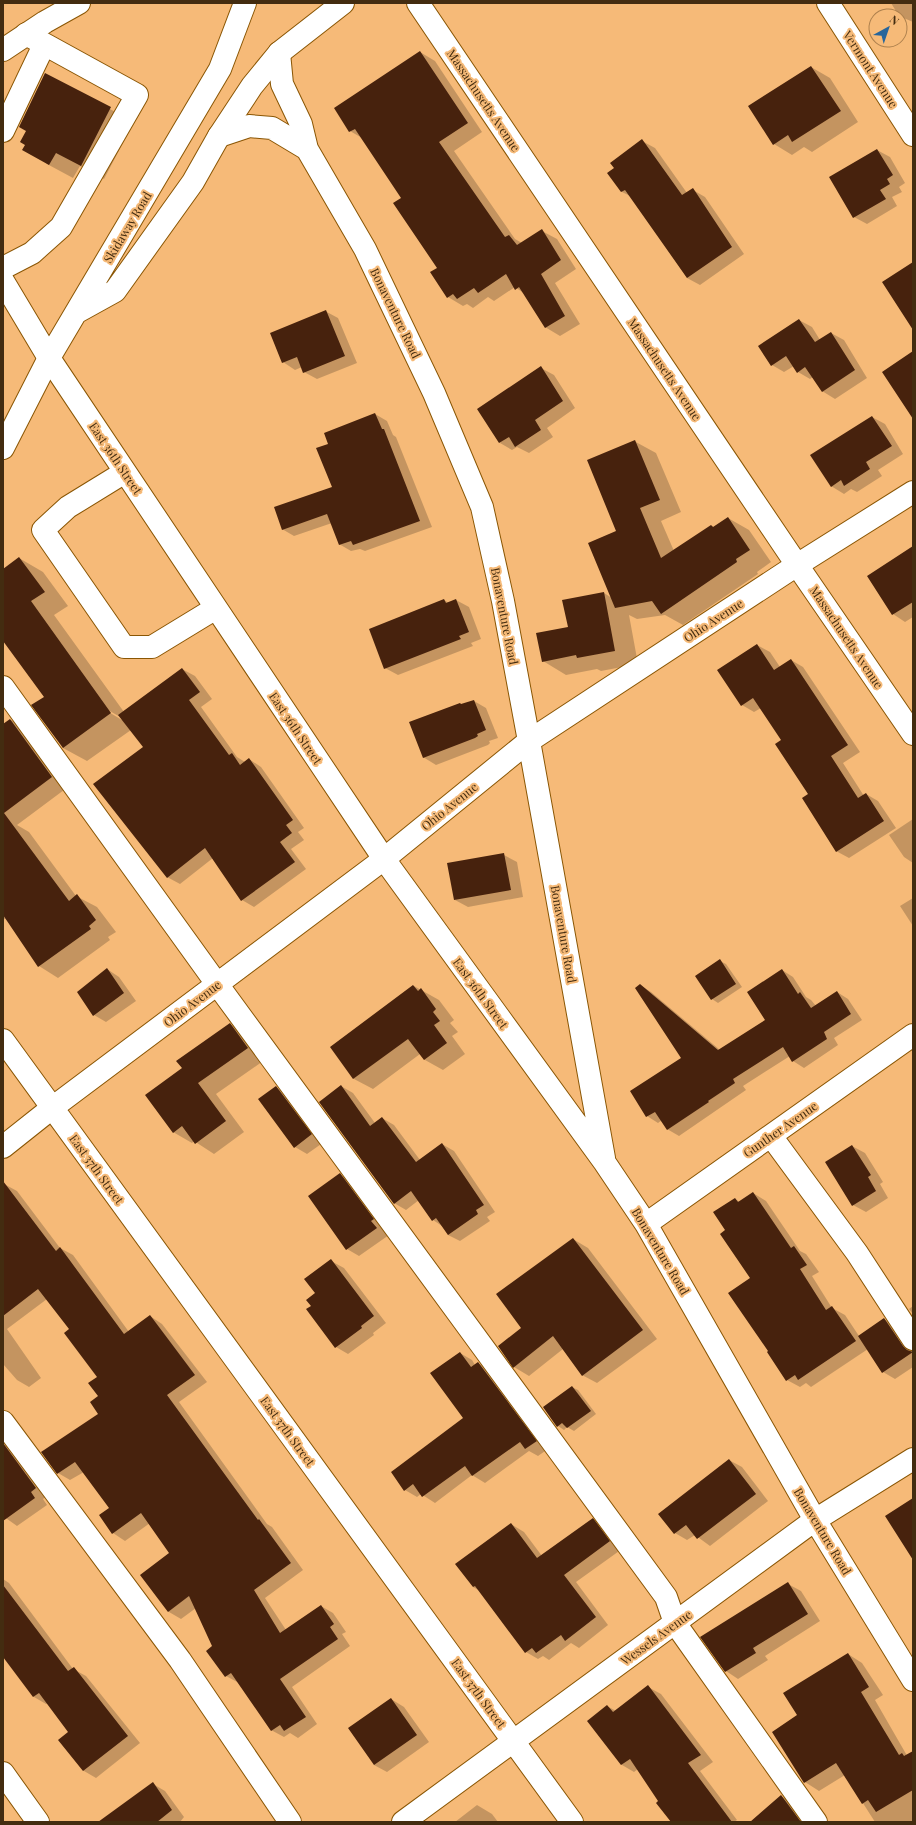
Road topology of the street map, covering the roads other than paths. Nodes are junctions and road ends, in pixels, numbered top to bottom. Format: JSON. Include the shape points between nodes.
{"nodes":[{"id":1,"x":79,"y":3,"type":"edge"},
{"id":2,"x":245,"y":3,"type":"edge"},
{"id":3,"x":343,"y":3,"type":"edge"},
{"id":4,"x":418,"y":3,"type":"edge"},
{"id":5,"x":828,"y":3,"type":"edge"},
{"id":6,"x":26,"y":34,"type":"junction"},
{"id":7,"x":44,"y":45,"type":"junction"},
{"id":8,"x":3,"y":50,"type":"edge"},
{"id":9,"x":279,"y":53,"type":"junction"},
{"id":10,"x":3,"y":130,"type":"edge"},
{"id":11,"x":913,"y":135,"type":"edge"},
{"id":12,"x":219,"y":136,"type":"junction"},
{"id":13,"x":307,"y":149,"type":"junction"},
{"id":14,"x":3,"y":268,"type":"edge"},
{"id":15,"x":3,"y":281,"type":"edge"},
{"id":16,"x":76,"y":313,"type":"junction"},
{"id":17,"x":49,"y":358,"type":"junction"},
{"id":18,"x":3,"y":448,"type":"edge"},
{"id":19,"x":125,"y":472,"type":"junction"},
{"id":20,"x":913,"y":492,"type":"edge"},
{"id":21,"x":797,"y":565,"type":"junction"},
{"id":22,"x":216,"y":608,"type":"junction"},
{"id":23,"x":3,"y":687,"type":"edge"},
{"id":24,"x":913,"y":734,"type":"edge"},
{"id":25,"x":529,"y":741,"type":"junction"},
{"id":26,"x":384,"y":860,"type":"junction"},
{"id":27,"x":217,"y":984,"type":"junction"},
{"id":28,"x":913,"y":1035,"type":"edge"},
{"id":29,"x":3,"y":1040,"type":"edge"},
{"id":30,"x":52,"y":1108,"type":"junction"},
{"id":31,"x":771,"y":1136,"type":"junction"},
{"id":32,"x":3,"y":1147,"type":"edge"},
{"id":33,"x":605,"y":1163,"type":"junction"},
{"id":34,"x":646,"y":1224,"type":"junction"},
{"id":35,"x":913,"y":1339,"type":"edge"},
{"id":36,"x":3,"y":1422,"type":"edge"},
{"id":37,"x":913,"y":1459,"type":"edge"},
{"id":38,"x":815,"y":1520,"type":"junction"},
{"id":39,"x":675,"y":1623,"type":"junction"},
{"id":40,"x":913,"y":1680,"type":"edge"},
{"id":41,"x":514,"y":1742,"type":"junction"},
{"id":42,"x":3,"y":1773,"type":"edge"},
{"id":43,"x":38,"y":1822,"type":"edge"},
{"id":44,"x":290,"y":1822,"type":"edge"},
{"id":45,"x":403,"y":1822,"type":"edge"},
{"id":46,"x":572,"y":1822,"type":"edge"},
{"id":47,"x":816,"y":1822,"type":"edge"}],
"edges":[{"from":1,"to":6,"type":"street"},
{"from":2,"to":16,"type":"street","name":"Skidaway Road","via":[[220,69]]},
{"from":3,"to":9,"type":"street"},
{"from":4,"to":21,"type":"street","name":"Massachusetts Avenue"},
{"from":5,"to":11,"type":"street","name":"Vermont Avenue"},
{"from":6,"to":7,"type":"street"},
{"from":6,"to":8,"type":"street"},
{"from":7,"to":10,"type":"street"},
{"from":7,"to":14,"type":"street","via":[[137,95],[61,227],[32,253]]},
{"from":9,"to":12,"type":"street","via":[[252,86]]},
{"from":9,"to":13,"type":"street","name":"Bonaventure Road","via":[[282,84],[301,124]]},
{"from":12,"to":13,"type":"street","name":"Bonaventure Road","via":[[249,126],[272,128]]},
{"from":12,"to":16,"type":"street","via":[[193,182],[115,291]]},
{"from":13,"to":25,"type":"street","name":"Bonaventure Road","via":[[365,249],[434,393],[482,507],[503,601]]},
{"from":15,"to":17,"type":"street","name":"East 36th Street"},
{"from":16,"to":17,"type":"street","name":"Skidaway Road"},
{"from":17,"to":18,"type":"street","name":"Skidaway Road"},
{"from":17,"to":19,"type":"street","name":"East 36th Street"},
{"from":19,"to":22,"type":"street","name":"East 36th Street"},
{"from":19,"to":22,"type":"street","via":[[68,507],[43,530],[124,647],[152,647]]},
{"from":20,"to":21,"type":"street","name":"Ohio Avenue"},
{"from":21,"to":24,"type":"street","name":"Massachusetts Avenue"},
{"from":21,"to":25,"type":"street","name":"Ohio Avenue"},
{"from":22,"to":26,"type":"street","name":"East 36th Street"},
{"from":23,"to":27,"type":"street"},
{"from":25,"to":26,"type":"street","name":"Ohio Avenue"},
{"from":25,"to":33,"type":"street","name":"Bonaventure Road"},
{"from":26,"to":27,"type":"street","name":"Ohio Avenue"},
{"from":26,"to":33,"type":"street","name":"East 36th Street"},
{"from":27,"to":30,"type":"street","name":"Ohio Avenue"},
{"from":27,"to":39,"type":"street","via":[[666,1597]]},
{"from":28,"to":31,"type":"street","name":"Gunther Avenue"},
{"from":29,"to":30,"type":"street","name":"East 37th Street"},
{"from":30,"to":32,"type":"street","name":"Ohio Avenue"},
{"from":30,"to":41,"type":"street","name":"East 37th Street"},
{"from":31,"to":34,"type":"street","name":"Gunther Avenue"},
{"from":31,"to":35,"type":"street","via":[[857,1254]]},
{"from":33,"to":34,"type":"street","name":"Bonaventure Road"},
{"from":34,"to":38,"type":"street","name":"Bonaventure Road"},
{"from":36,"to":44,"type":"street","via":[[180,1660]]},
{"from":37,"to":38,"type":"street","name":"Wessels Avenue"},
{"from":38,"to":39,"type":"street","name":"Wessels Avenue"},
{"from":38,"to":40,"type":"street","name":"Bonaventure Road"},
{"from":39,"to":41,"type":"street","name":"Wessels Avenue"},
{"from":39,"to":47,"type":"street"},
{"from":41,"to":45,"type":"street","name":"Wessels Avenue"},
{"from":41,"to":46,"type":"street","name":"East 37th Street"},
{"from":42,"to":43,"type":"street"}]}
